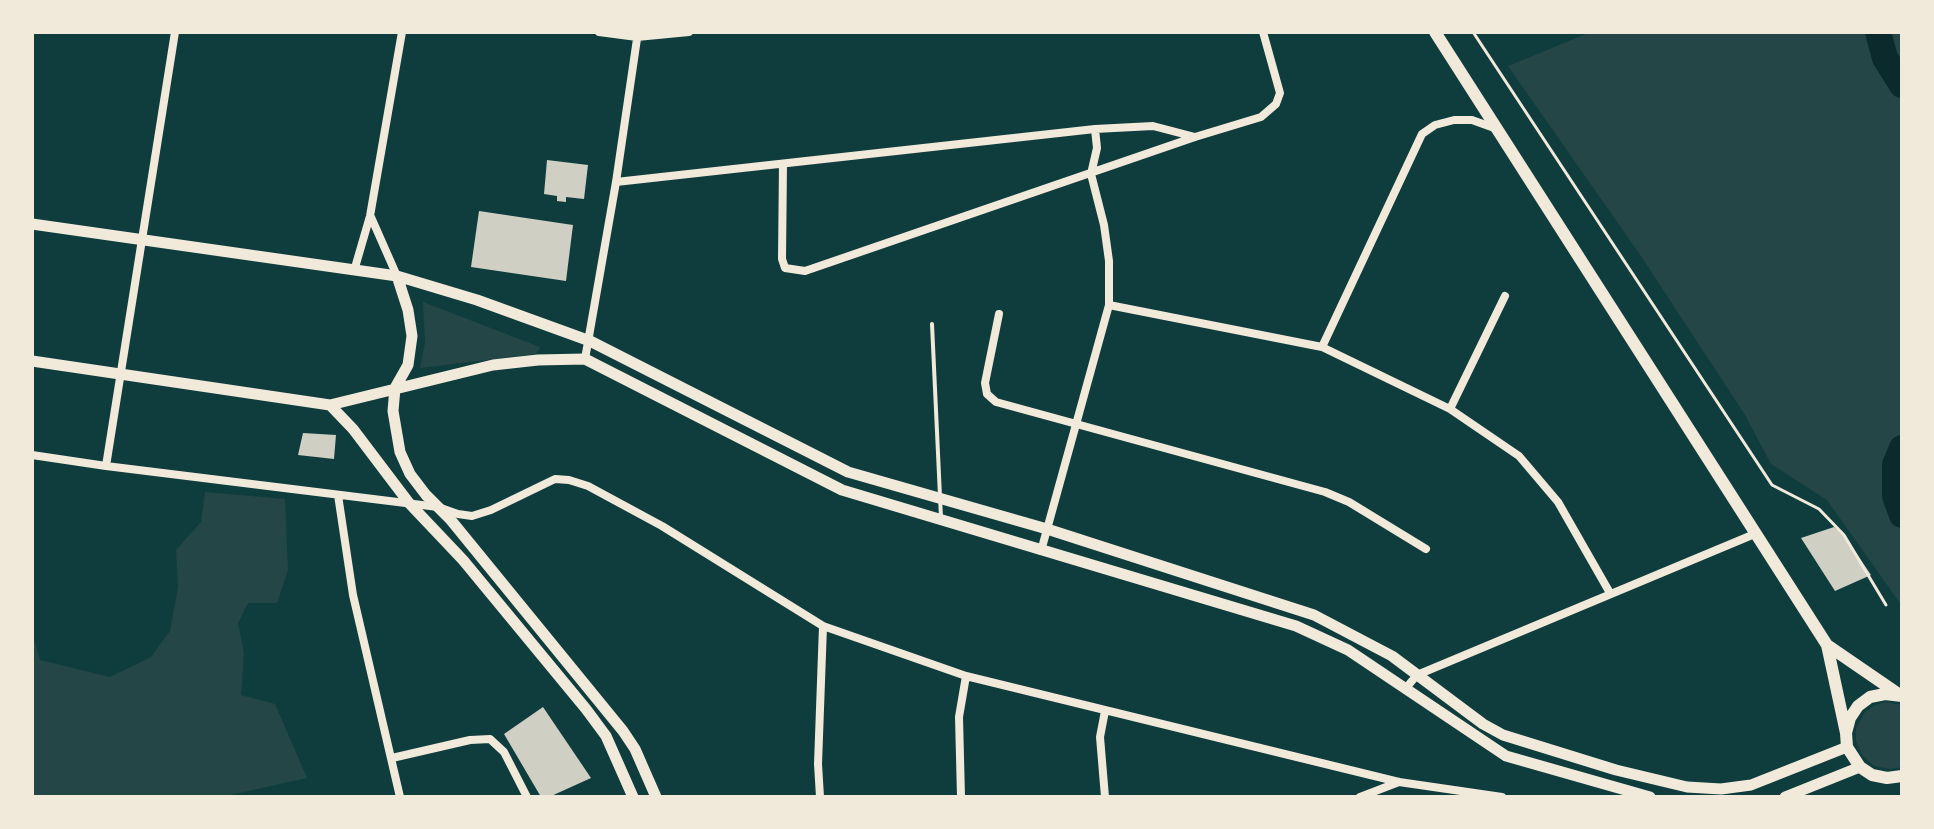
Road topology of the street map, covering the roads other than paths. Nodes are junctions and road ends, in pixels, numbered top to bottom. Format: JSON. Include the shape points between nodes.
{"nodes":[{"id":1,"x":175,"y":32,"type":"edge"},
{"id":2,"x":402,"y":32,"type":"edge"},
{"id":3,"x":599,"y":32,"type":"edge"},
{"id":4,"x":689,"y":32,"type":"edge"},
{"id":5,"x":1263,"y":32,"type":"edge"},
{"id":6,"x":1435,"y":32,"type":"edge"},
{"id":7,"x":638,"y":35,"type":"edge"},
{"id":8,"x":1095,"y":129,"type":"junction"},
{"id":9,"x":1497,"y":129,"type":"junction"},
{"id":10,"x":1195,"y":137,"type":"junction"},
{"id":11,"x":783,"y":164,"type":"junction"},
{"id":12,"x":1091,"y":174,"type":"junction"},
{"id":13,"x":616,"y":182,"type":"junction"},
{"id":14,"x":370,"y":216,"type":"junction"},
{"id":15,"x":32,"y":224,"type":"edge"},
{"id":16,"x":140,"y":240,"type":"junction"},
{"id":17,"x":354,"y":271,"type":"junction"},
{"id":18,"x":397,"y":276,"type":"junction"},
{"id":19,"x":1505,"y":296,"type":"dead end"},
{"id":20,"x":1109,"y":305,"type":"junction"},
{"id":21,"x":999,"y":314,"type":"dead end"},
{"id":22,"x":932,"y":324,"type":"dead end"},
{"id":23,"x":590,"y":341,"type":"junction"},
{"id":24,"x":1322,"y":347,"type":"junction"},
{"id":25,"x":585,"y":359,"type":"junction"},
{"id":26,"x":32,"y":361,"type":"edge"},
{"id":27,"x":120,"y":374,"type":"junction"},
{"id":28,"x":395,"y":388,"type":"junction"},
{"id":29,"x":330,"y":405,"type":"junction"},
{"id":30,"x":1450,"y":409,"type":"junction"},
{"id":31,"x":1077,"y":425,"type":"junction"},
{"id":32,"x":32,"y":455,"type":"edge"},
{"id":33,"x":106,"y":466,"type":"junction"},
{"id":34,"x":848,"y":472,"type":"junction"},
{"id":35,"x":842,"y":490,"type":"junction"},
{"id":36,"x":338,"y":495,"type":"junction"},
{"id":37,"x":941,"y":500,"type":"junction"},
{"id":38,"x":409,"y":503,"type":"junction"},
{"id":39,"x":438,"y":507,"type":"junction"},
{"id":40,"x":941,"y":521,"type":"junction"},
{"id":41,"x":1047,"y":529,"type":"junction"},
{"id":42,"x":1757,"y":533,"type":"junction"},
{"id":43,"x":1426,"y":549,"type":"dead end"},
{"id":44,"x":1041,"y":551,"type":"junction"},
{"id":45,"x":1610,"y":593,"type":"junction"},
{"id":46,"x":823,"y":626,"type":"junction"},
{"id":47,"x":1827,"y":645,"type":"junction"},
{"id":48,"x":1417,"y":675,"type":"junction"},
{"id":49,"x":966,"y":676,"type":"junction"},
{"id":50,"x":1406,"y":688,"type":"junction"},
{"id":51,"x":1901,"y":696,"type":"edge"},
{"id":52,"x":1105,"y":711,"type":"junction"},
{"id":53,"x":1846,"y":733,"type":"junction"},
{"id":54,"x":1847,"y":747,"type":"junction"},
{"id":55,"x":635,"y":749,"type":"junction"},
{"id":56,"x":392,"y":758,"type":"junction"},
{"id":57,"x":617,"y":758,"type":"junction"},
{"id":58,"x":1860,"y":767,"type":"junction"},
{"id":59,"x":1902,"y":776,"type":"edge"},
{"id":60,"x":1399,"y":782,"type":"junction"},
{"id":61,"x":1430,"y":786,"type":"junction"},
{"id":62,"x":1719,"y":793,"type":"edge"},
{"id":63,"x":400,"y":797,"type":"edge"},
{"id":64,"x":527,"y":797,"type":"edge"},
{"id":65,"x":633,"y":797,"type":"edge"},
{"id":66,"x":656,"y":797,"type":"edge"},
{"id":67,"x":820,"y":797,"type":"edge"},
{"id":68,"x":961,"y":797,"type":"edge"},
{"id":69,"x":1105,"y":797,"type":"edge"},
{"id":70,"x":1360,"y":797,"type":"edge"},
{"id":71,"x":1435,"y":797,"type":"edge"},
{"id":72,"x":1502,"y":797,"type":"edge"},
{"id":73,"x":1650,"y":797,"type":"edge"},
{"id":74,"x":1785,"y":797,"type":"edge"}],
"edges":[{"from":1,"to":16,"type":"street"},
{"from":2,"to":14,"type":"street"},
{"from":3,"to":7,"type":"street"},
{"from":4,"to":7,"type":"street"},
{"from":5,"to":10,"type":"street","via":[[1280,93],[1276,104],[1261,117]]},
{"from":6,"to":9,"type":"main road"},
{"from":7,"to":13,"type":"street"},
{"from":8,"to":10,"type":"street","via":[[1153,126]]},
{"from":8,"to":11,"type":"street"},
{"from":8,"to":12,"type":"street"},
{"from":9,"to":24,"type":"street","via":[[1454,120],[1422,134]]},
{"from":9,"to":42,"type":"main road"},
{"from":10,"to":12,"type":"street"},
{"from":11,"to":12,"type":"street","via":[[782,259],[792,271],[805,271]]},
{"from":11,"to":13,"type":"street"},
{"from":12,"to":20,"type":"street","via":[[1109,261]]},
{"from":13,"to":23,"type":"street"},
{"from":14,"to":17,"type":"street"},
{"from":14,"to":18,"type":"street"},
{"from":15,"to":16,"type":"main road"},
{"from":16,"to":17,"type":"main road"},
{"from":16,"to":27,"type":"street"},
{"from":17,"to":18,"type":"main road"},
{"from":18,"to":23,"type":"main road"},
{"from":18,"to":28,"type":"main road","via":[[412,336],[408,365]]},
{"from":19,"to":30,"type":"street"},
{"from":20,"to":24,"type":"street"},
{"from":20,"to":31,"type":"street"},
{"from":21,"to":31,"type":"street","via":[[987,394],[996,402]]},
{"from":22,"to":37,"type":"lane"},
{"from":23,"to":25,"type":"street"},
{"from":23,"to":34,"type":"main road"},
{"from":24,"to":30,"type":"street"},
{"from":25,"to":28,"type":"main road","via":[[493,365]]},
{"from":25,"to":35,"type":"main road"},
{"from":26,"to":27,"type":"main road"},
{"from":27,"to":29,"type":"main road"},
{"from":27,"to":33,"type":"street"},
{"from":28,"to":29,"type":"main road"},
{"from":28,"to":39,"type":"main road","via":[[400,452],[410,474]]},
{"from":29,"to":38,"type":"main road"},
{"from":30,"to":45,"type":"street","via":[[1519,456],[1558,502]]},
{"from":31,"to":41,"type":"street"},
{"from":31,"to":43,"type":"street","via":[[1325,492]]},
{"from":32,"to":33,"type":"street"},
{"from":33,"to":36,"type":"street"},
{"from":34,"to":35,"type":"main road"},
{"from":34,"to":37,"type":"main road"},
{"from":35,"to":40,"type":"main road"},
{"from":36,"to":38,"type":"street"},
{"from":36,"to":56,"type":"street","via":[[356,609]]},
{"from":37,"to":40,"type":"lane"},
{"from":37,"to":41,"type":"main road"},
{"from":38,"to":39,"type":"street"},
{"from":38,"to":57,"type":"main road","via":[[546,658]]},
{"from":39,"to":46,"type":"street","via":[[472,516],[555,479],[588,486]]},
{"from":39,"to":55,"type":"main road","via":[[580,675]]},
{"from":40,"to":44,"type":"main road"},
{"from":41,"to":44,"type":"street"},
{"from":41,"to":48,"type":"main road","via":[[1314,615]]},
{"from":42,"to":45,"type":"street"},
{"from":42,"to":47,"type":"main road"},
{"from":44,"to":50,"type":"main road","via":[[1296,626],[1348,650]]},
{"from":45,"to":48,"type":"street"},
{"from":46,"to":49,"type":"street"},
{"from":46,"to":67,"type":"street"},
{"from":47,"to":51,"type":"main road"},
{"from":47,"to":53,"type":"main road"},
{"from":48,"to":50,"type":"street"},
{"from":48,"to":62,"type":"main road","via":[[1503,735],[1616,770]]},
{"from":49,"to":52,"type":"street"},
{"from":49,"to":68,"type":"street","via":[[959,717]]},
{"from":50,"to":73,"type":"main road","via":[[1506,756]]},
{"from":51,"to":53,"type":"main road","via":[[1870,697],[1858,706]]},
{"from":52,"to":60,"type":"street"},
{"from":52,"to":69,"type":"street","via":[[1100,737]]},
{"from":53,"to":54,"type":"main road"},
{"from":54,"to":58,"type":"main road"},
{"from":54,"to":62,"type":"main road"},
{"from":55,"to":57,"type":"main road"},
{"from":55,"to":66,"type":"main road"},
{"from":56,"to":63,"type":"street"},
{"from":56,"to":64,"type":"street","via":[[490,739],[504,752]]},
{"from":57,"to":65,"type":"main road"},
{"from":58,"to":59,"type":"main road","via":[[1872,775]]},
{"from":58,"to":74,"type":"main road"},
{"from":60,"to":61,"type":"street"},
{"from":60,"to":70,"type":"street"},
{"from":61,"to":71,"type":"street"},
{"from":61,"to":72,"type":"street"}]}
